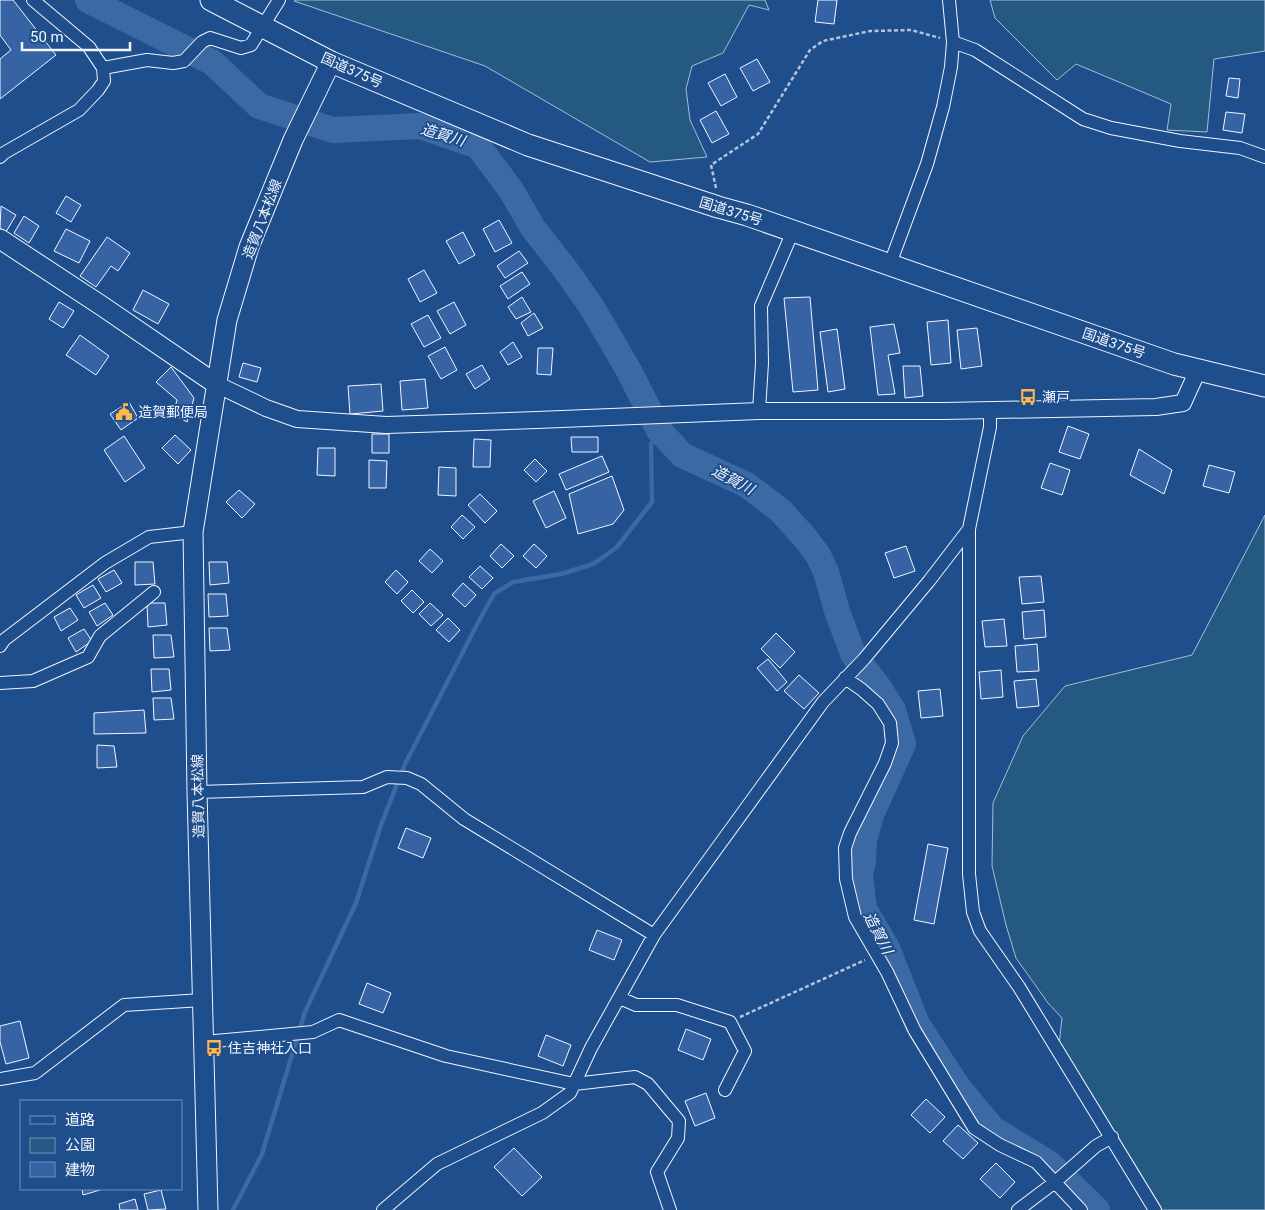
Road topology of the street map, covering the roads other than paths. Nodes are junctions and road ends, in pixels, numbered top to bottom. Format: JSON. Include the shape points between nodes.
{"nodes":[{"id":1,"x":33,"y":0,"type":"edge"},
{"id":2,"x":211,"y":0,"type":"edge"},
{"id":3,"x":279,"y":0,"type":"edge"},
{"id":4,"x":949,"y":0,"type":"edge"},
{"id":5,"x":262,"y":26,"type":"junction"},
{"id":6,"x":953,"y":42,"type":"junction"},
{"id":7,"x":331,"y":62,"type":"junction"},
{"id":8,"x":103,"y":68,"type":"junction"},
{"id":9,"x":0,"y":157,"type":"edge"},
{"id":10,"x":1265,"y":157,"type":"edge"},
{"id":11,"x":793,"y":231,"type":"junction"},
{"id":12,"x":0,"y":239,"type":"edge"},
{"id":13,"x":890,"y":264,"type":"junction"},
{"id":14,"x":1198,"y":370,"type":"junction"},
{"id":15,"x":216,"y":384,"type":"junction"},
{"id":16,"x":1265,"y":386,"type":"edge"},
{"id":17,"x":990,"y":409,"type":"junction"},
{"id":18,"x":759,"y":411,"type":"junction"},
{"id":19,"x":969,"y":529,"type":"junction"},
{"id":20,"x":193,"y":532,"type":"junction"},
{"id":21,"x":154,"y":592,"type":"dead end"},
{"id":22,"x":1,"y":641,"type":"edge"},
{"id":23,"x":849,"y":674,"type":"junction"},
{"id":24,"x":0,"y":684,"type":"edge"},
{"id":25,"x":197,"y":792,"type":"junction"},
{"id":26,"x":654,"y":935,"type":"junction"},
{"id":27,"x":620,"y":998,"type":"junction"},
{"id":28,"x":202,"y":1000,"type":"junction"},
{"id":29,"x":204,"y":1042,"type":"junction"},
{"id":30,"x":0,"y":1079,"type":"edge"},
{"id":31,"x":574,"y":1084,"type":"junction"},
{"id":32,"x":725,"y":1090,"type":"dead end"},
{"id":33,"x":1112,"y":1137,"type":"junction"},
{"id":34,"x":1061,"y":1176,"type":"junction"},
{"id":35,"x":206,"y":1210,"type":"edge"},
{"id":36,"x":383,"y":1210,"type":"edge"},
{"id":37,"x":670,"y":1210,"type":"edge"},
{"id":38,"x":1018,"y":1210,"type":"edge"},
{"id":39,"x":1081,"y":1210,"type":"edge"},
{"id":40,"x":1155,"y":1210,"type":"edge"}],
"edges":[{"from":1,"to":8,"type":"street","via":[[89,48]]},
{"from":2,"to":5,"type":"highway","name":"国道375号"},
{"from":3,"to":5,"type":"street"},
{"from":4,"to":6,"type":"street"},
{"from":5,"to":7,"type":"highway","name":"国道375号"},
{"from":5,"to":8,"type":"street","via":[[251,45],[241,48],[210,38],[184,61],[147,60]]},
{"from":6,"to":10,"type":"street","via":[[975,50],[1083,119],[1111,128],[1180,141],[1240,148]]},
{"from":6,"to":13,"type":"street","via":[[943,107],[927,164]]},
{"from":7,"to":11,"type":"highway","name":"国道375号","via":[[528,145]]},
{"from":7,"to":15,"type":"main road","name":"造賀八本松線","via":[[293,140],[249,247],[227,320]]},
{"from":8,"to":9,"type":"street","via":[[104,80],[79,110]]},
{"from":11,"to":13,"type":"highway","name":"国道375号"},
{"from":11,"to":18,"type":"street","via":[[761,306]]},
{"from":12,"to":15,"type":"main road"},
{"from":13,"to":14,"type":"highway","name":"国道375号"},
{"from":14,"to":16,"type":"highway","name":"国道375号"},
{"from":14,"to":17,"type":"street","via":[[1183,402],[1156,407]]},
{"from":15,"to":18,"type":"street","via":[[297,419],[386,425]]},
{"from":15,"to":20,"type":"main road","name":"造賀八本松線"},
{"from":17,"to":18,"type":"street"},
{"from":17,"to":19,"type":"street","via":[[990,427]]},
{"from":19,"to":23,"type":"street"},
{"from":19,"to":33,"type":"street","via":[[969,874],[972,912],[980,931],[1019,987]]},
{"from":20,"to":22,"type":"street","via":[[149,536],[106,563]]},
{"from":20,"to":25,"type":"main road","name":"造賀八本松線"},
{"from":21,"to":24,"type":"street","via":[[100,636],[88,657],[33,681]]},
{"from":23,"to":26,"type":"street","via":[[823,702]]},
{"from":23,"to":34,"type":"street","via":[[878,704],[890,722],[892,743],[845,848],[846,879],[855,917],[915,1031],[974,1128]]},
{"from":25,"to":26,"type":"street","via":[[363,787],[387,777],[407,778],[421,784],[464,819]]},
{"from":25,"to":28,"type":"main road","name":"造賀八本松線"},
{"from":26,"to":27,"type":"street"},
{"from":27,"to":31,"type":"street","via":[[590,1048]]},
{"from":27,"to":32,"type":"street","via":[[636,1004],[677,1005],[730,1022],[744,1051]]},
{"from":28,"to":29,"type":"main road","name":"造賀八本松線"},
{"from":28,"to":30,"type":"street","via":[[124,1005],[35,1073]]},
{"from":29,"to":31,"type":"street","via":[[313,1032],[339,1020],[446,1056]]},
{"from":29,"to":35,"type":"main road","name":"造賀八本松線"},
{"from":31,"to":36,"type":"street","via":[[570,1092],[542,1113],[437,1164]]},
{"from":31,"to":37,"type":"street","via":[[635,1077],[648,1084],[678,1121],[678,1138],[657,1172]]},
{"from":33,"to":34,"type":"street","via":[[1096,1146]]},
{"from":33,"to":40,"type":"street"},
{"from":34,"to":38,"type":"street"},
{"from":34,"to":39,"type":"street"}]}
